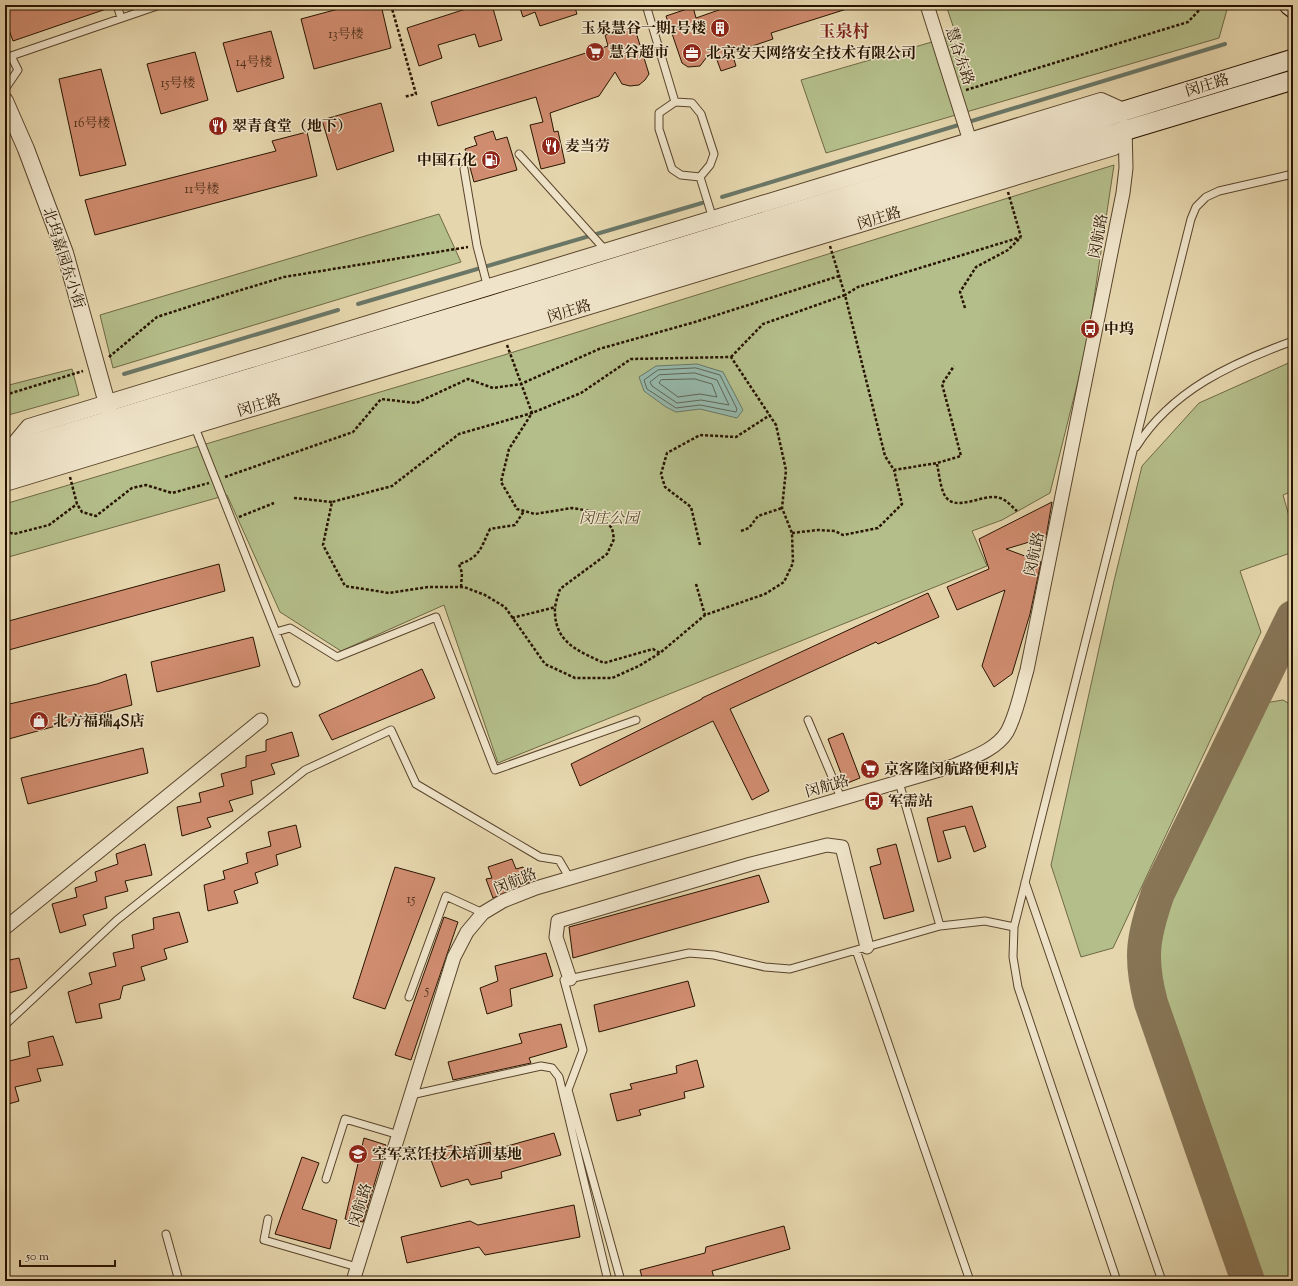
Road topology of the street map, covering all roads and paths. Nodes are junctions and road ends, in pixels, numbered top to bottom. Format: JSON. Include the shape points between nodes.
{"nodes":[{"id":1,"x":117,"y":5,"type":"edge"},
{"id":2,"x":160,"y":5,"type":"edge"},
{"id":3,"x":391,"y":5,"type":"edge"},
{"id":4,"x":646,"y":5,"type":"edge"},
{"id":5,"x":927,"y":5,"type":"edge"},
{"id":6,"x":1204,"y":5,"type":"edge"},
{"id":7,"x":1289,"y":5,"type":"edge"},
{"id":8,"x":1293,"y":8,"type":"edge"},
{"id":9,"x":121,"y":18,"type":"junction"},
{"id":10,"x":1293,"y":59,"type":"edge"},
{"id":11,"x":1293,"y":80,"type":"edge"},
{"id":12,"x":5,"y":89,"type":"edge"},
{"id":13,"x":955,"y":93,"type":"junction"},
{"id":14,"x":404,"y":97,"type":"dead end"},
{"id":15,"x":675,"y":102,"type":"junction"},
{"id":16,"x":6,"y":105,"type":"edge"},
{"id":17,"x":1121,"y":110,"type":"junction"},
{"id":18,"x":966,"y":129,"type":"junction"},
{"id":19,"x":1125,"y":130,"type":"junction"},
{"id":20,"x":519,"y":154,"type":"dead end"},
{"id":21,"x":464,"y":169,"type":"dead end"},
{"id":22,"x":1293,"y":174,"type":"edge"},
{"id":23,"x":700,"y":177,"type":"junction"},
{"id":24,"x":1004,"y":180,"type":"junction"},
{"id":25,"x":713,"y":220,"type":"junction"},
{"id":26,"x":827,"y":234,"type":"junction"},
{"id":27,"x":1021,"y":237,"type":"junction"},
{"id":28,"x":477,"y":246,"type":"junction"},
{"id":29,"x":602,"y":246,"type":"junction"},
{"id":30,"x":839,"y":276,"type":"junction"},
{"id":31,"x":844,"y":295,"type":"junction"},
{"id":32,"x":493,"y":303,"type":"junction"},
{"id":33,"x":964,"y":308,"type":"dead end"},
{"id":34,"x":1293,"y":341,"type":"edge"},
{"id":35,"x":731,"y":357,"type":"junction"},
{"id":36,"x":97,"y":366,"type":"junction"},
{"id":37,"x":954,"y":366,"type":"dead end"},
{"id":38,"x":521,"y":384,"type":"junction"},
{"id":39,"x":5,"y":395,"type":"edge"},
{"id":40,"x":109,"y":412,"type":"junction"},
{"id":41,"x":532,"y":413,"type":"junction"},
{"id":42,"x":770,"y":415,"type":"junction"},
{"id":43,"x":194,"y":425,"type":"junction"},
{"id":44,"x":1133,"y":452,"type":"junction"},
{"id":45,"x":6,"y":457,"type":"edge"},
{"id":46,"x":937,"y":464,"type":"junction"},
{"id":47,"x":894,"y":470,"type":"junction"},
{"id":48,"x":76,"y":472,"type":"dead end"},
{"id":49,"x":216,"y":480,"type":"junction"},
{"id":50,"x":5,"y":483,"type":"edge"},
{"id":51,"x":294,"y":498,"type":"dead end"},
{"id":52,"x":332,"y":502,"type":"junction"},
{"id":53,"x":274,"y":503,"type":"dead end"},
{"id":54,"x":77,"y":504,"type":"junction"},
{"id":55,"x":782,"y":508,"type":"junction"},
{"id":56,"x":524,"y":511,"type":"junction"},
{"id":57,"x":1017,"y":512,"type":"dead end"},
{"id":58,"x":232,"y":520,"type":"junction"},
{"id":59,"x":5,"y":530,"type":"edge"},
{"id":60,"x":740,"y":532,"type":"dead end"},
{"id":61,"x":792,"y":533,"type":"junction"},
{"id":62,"x":700,"y":545,"type":"dead end"},
{"id":63,"x":696,"y":584,"type":"dead end"},
{"id":64,"x":461,"y":587,"type":"junction"},
{"id":65,"x":556,"y":607,"type":"junction"},
{"id":66,"x":705,"y":615,"type":"junction"},
{"id":67,"x":512,"y":618,"type":"junction"},
{"id":68,"x":276,"y":632,"type":"junction"},
{"id":69,"x":660,"y":653,"type":"junction"},
{"id":70,"x":296,"y":683,"type":"dead end"},
{"id":71,"x":262,"y":720,"type":"dead end"},
{"id":72,"x":636,"y":720,"type":"dead end"},
{"id":73,"x":808,"y":720,"type":"dead end"},
{"id":74,"x":899,"y":782,"type":"junction"},
{"id":75,"x":841,"y":798,"type":"junction"},
{"id":76,"x":569,"y":877,"type":"junction"},
{"id":77,"x":1025,"y":882,"type":"junction"},
{"id":78,"x":483,"y":913,"type":"junction"},
{"id":79,"x":940,"y":926,"type":"junction"},
{"id":80,"x":1014,"y":927,"type":"junction"},
{"id":81,"x":5,"y":928,"type":"edge"},
{"id":82,"x":862,"y":948,"type":"junction"},
{"id":83,"x":570,"y":979,"type":"junction"},
{"id":84,"x":409,"y":997,"type":"dead end"},
{"id":85,"x":5,"y":1025,"type":"edge"},
{"id":86,"x":411,"y":1095,"type":"junction"},
{"id":87,"x":399,"y":1135,"type":"junction"},
{"id":88,"x":326,"y":1179,"type":"dead end"},
{"id":89,"x":268,"y":1219,"type":"dead end"},
{"id":90,"x":166,"y":1234,"type":"dead end"},
{"id":91,"x":357,"y":1267,"type":"junction"},
{"id":92,"x":179,"y":1281,"type":"edge"},
{"id":93,"x":353,"y":1281,"type":"edge"},
{"id":94,"x":608,"y":1281,"type":"edge"},
{"id":95,"x":621,"y":1281,"type":"edge"},
{"id":96,"x":970,"y":1281,"type":"edge"},
{"id":97,"x":1117,"y":1281,"type":"edge"},
{"id":98,"x":1162,"y":1281,"type":"edge"}],
"edges":[{"from":1,"to":9,"type":"lane"},
{"from":2,"to":9,"type":"lane"},
{"from":3,"to":14,"type":"path","via":[[416,94]]},
{"from":4,"to":15,"type":"lane"},
{"from":5,"to":13,"type":"street","name":"慧谷东路"},
{"from":6,"to":13,"type":"path","via":[[1188,22]]},
{"from":7,"to":8,"type":"main road"},
{"from":9,"to":12,"type":"lane","via":[[11,56],[18,70]]},
{"from":10,"to":17,"type":"main road","name":"闵庄路"},
{"from":11,"to":19,"type":"main road","name":"闵庄路"},
{"from":13,"to":18,"type":"street","name":"慧谷东路"},
{"from":15,"to":23,"type":"lane","via":[[692,103],[701,114],[714,154],[710,165]]},
{"from":15,"to":23,"type":"lane","via":[[659,113],[659,128],[667,154],[672,169],[680,175]]},
{"from":16,"to":36,"type":"street","name":"北坞嘉园东小街","via":[[26,149],[65,253]]},
{"from":17,"to":18,"type":"street","name":"闵庄路","via":[[1101,101]]},
{"from":17,"to":19,"type":"street","name":"闵航路"},
{"from":17,"to":32,"type":"main road","name":"闵庄路"},
{"from":18,"to":25,"type":"street","name":"闵庄路"},
{"from":19,"to":24,"type":"street","name":"闵庄路","via":[[1114,147]]},
{"from":19,"to":32,"type":"main road","name":"闵庄路"},
{"from":19,"to":74,"type":"street","name":"闵航路","via":[[1126,168],[1123,193],[1027,670],[1016,710],[1006,733],[990,748],[953,766]]},
{"from":20,"to":29,"type":"lane"},
{"from":21,"to":28,"type":"lane"},
{"from":22,"to":44,"type":"lane","via":[[1219,191],[1206,197],[1196,206]]},
{"from":23,"to":25,"type":"lane"},
{"from":24,"to":26,"type":"street","name":"闵庄路"},
{"from":24,"to":27,"type":"path"},
{"from":25,"to":29,"type":"street","name":"闵庄路"},
{"from":26,"to":30,"type":"path"},
{"from":26,"to":32,"type":"street","name":"闵庄路"},
{"from":27,"to":31,"type":"path","via":[[858,287]]},
{"from":27,"to":33,"type":"path","via":[[1008,250],[976,267],[960,292]]},
{"from":28,"to":32,"type":"lane"},
{"from":28,"to":36,"type":"path","via":[[284,277],[231,293],[157,317]]},
{"from":29,"to":32,"type":"street","name":"闵庄路"},
{"from":30,"to":31,"type":"path"},
{"from":30,"to":38,"type":"path","via":[[695,322],[599,349]]},
{"from":31,"to":35,"type":"path","via":[[763,324]]},
{"from":31,"to":47,"type":"path","via":[[885,456]]},
{"from":32,"to":38,"type":"path"},
{"from":32,"to":40,"type":"main road","name":"闵庄路"},
{"from":32,"to":43,"type":"street","name":"闵庄路"},
{"from":32,"to":45,"type":"main road","name":"闵庄路"},
{"from":34,"to":44,"type":"lane","via":[[1226,368],[1199,383],[1175,402]]},
{"from":35,"to":41,"type":"path","via":[[631,359],[581,393]]},
{"from":35,"to":42,"type":"path"},
{"from":36,"to":39,"type":"path"},
{"from":36,"to":40,"type":"street","name":"北坞嘉园东小街"},
{"from":37,"to":46,"type":"path","via":[[942,384],[960,456]]},
{"from":38,"to":41,"type":"path"},
{"from":38,"to":49,"type":"path","via":[[493,388],[468,379],[416,403],[381,399],[353,432]]},
{"from":40,"to":45,"type":"main road","name":"闵庄路"},
{"from":41,"to":52,"type":"path","via":[[459,434],[392,486]]},
{"from":41,"to":56,"type":"path","via":[[509,449],[501,482],[517,509]]},
{"from":42,"to":55,"type":"path","via":[[776,425],[786,470]]},
{"from":42,"to":62,"type":"path","via":[[736,437],[700,435],[667,453],[661,474],[665,487],[691,507]]},
{"from":43,"to":49,"type":"lane"},
{"from":43,"to":50,"type":"street","name":"闵庄路"},
{"from":44,"to":77,"type":"lane"},
{"from":46,"to":47,"type":"path"},
{"from":46,"to":57,"type":"path","via":[[944,495],[950,501],[961,503],[988,497],[1000,498]]},
{"from":47,"to":61,"type":"path","via":[[902,504],[878,528],[843,535],[835,531],[818,530]]},
{"from":48,"to":54,"type":"path","via":[[69,474]]},
{"from":49,"to":54,"type":"path","via":[[172,493],[146,486],[132,488],[96,516],[82,512]]},
{"from":49,"to":58,"type":"lane"},
{"from":51,"to":52,"type":"path"},
{"from":52,"to":64,"type":"path","via":[[323,545],[345,586],[389,593],[428,587]]},
{"from":53,"to":58,"type":"path"},
{"from":54,"to":59,"type":"path","via":[[49,525],[14,534]]},
{"from":55,"to":60,"type":"path","via":[[758,516],[750,528]]},
{"from":55,"to":61,"type":"path"},
{"from":56,"to":64,"type":"path","via":[[515,525],[490,529],[480,551],[471,560],[459,564],[462,573]]},
{"from":56,"to":65,"type":"path","via":[[534,514],[572,508],[596,512],[612,528],[614,539],[608,554],[560,589]]},
{"from":58,"to":68,"type":"lane"},
{"from":61,"to":66,"type":"path","via":[[793,563],[784,582],[765,594]]},
{"from":63,"to":66,"type":"path"},
{"from":64,"to":67,"type":"path","via":[[485,595],[505,607]]},
{"from":65,"to":67,"type":"path"},
{"from":65,"to":69,"type":"path","via":[[559,631],[571,646],[604,663],[653,649]]},
{"from":66,"to":69,"type":"path"},
{"from":67,"to":69,"type":"path","via":[[544,664],[575,678],[612,678]]},
{"from":68,"to":70,"type":"lane"},
{"from":68,"to":72,"type":"lane","via":[[290,628],[337,657],[436,617],[495,770]]},
{"from":71,"to":81,"type":"street"},
{"from":73,"to":75,"type":"lane"},
{"from":74,"to":75,"type":"street","name":"闵航路"},
{"from":74,"to":79,"type":"lane"},
{"from":75,"to":76,"type":"street","name":"闵航路"},
{"from":76,"to":78,"type":"street","name":"闵航路","via":[[503,901]]},
{"from":76,"to":85,"type":"lane","via":[[559,860],[540,857],[416,784],[391,730],[305,770],[117,920]]},
{"from":77,"to":80,"type":"lane"},
{"from":77,"to":98,"type":"lane"},
{"from":78,"to":84,"type":"lane","via":[[446,896]]},
{"from":78,"to":86,"type":"street","name":"闵航路","via":[[467,932],[454,957]]},
{"from":79,"to":80,"type":"lane","via":[[985,921]]},
{"from":79,"to":82,"type":"lane"},
{"from":80,"to":97,"type":"lane","via":[[1013,957],[1018,987]]},
{"from":82,"to":83,"type":"lane","via":[[790,969],[765,968],[689,953]]},
{"from":82,"to":83,"type":"street","via":[[842,847],[827,845],[752,864],[558,921],[556,938]]},
{"from":82,"to":96,"type":"lane"},
{"from":83,"to":95,"type":"lane","via":[[564,980],[583,1050],[568,1090]]},
{"from":86,"to":87,"type":"street","name":"闵航路"},
{"from":86,"to":94,"type":"lane","via":[[541,1066],[552,1068],[559,1077]]},
{"from":87,"to":88,"type":"lane","via":[[344,1119]]},
{"from":87,"to":91,"type":"street","name":"闵航路"},
{"from":89,"to":91,"type":"lane","via":[[264,1240]]},
{"from":90,"to":92,"type":"lane"},
{"from":91,"to":93,"type":"street","name":"闵航路"}]}
